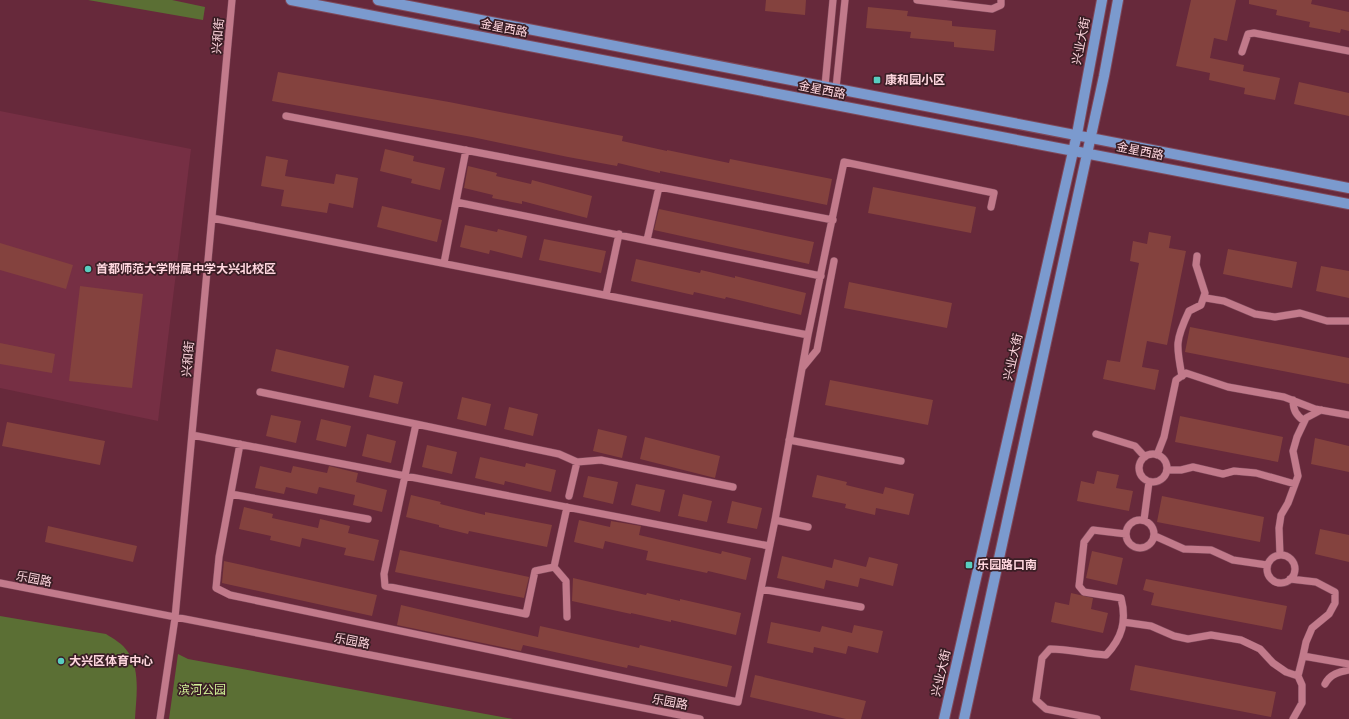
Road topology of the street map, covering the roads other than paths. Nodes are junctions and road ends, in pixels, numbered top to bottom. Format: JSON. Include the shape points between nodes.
{"nodes":[{"id":1,"x":232,"y":0,"type":"edge"},
{"id":2,"x":290,"y":0,"type":"edge"},
{"id":3,"x":378,"y":0,"type":"edge"},
{"id":4,"x":834,"y":0,"type":"edge"},
{"id":5,"x":845,"y":0,"type":"edge"},
{"id":6,"x":917,"y":0,"type":"edge"},
{"id":7,"x":1001,"y":0,"type":"edge"},
{"id":8,"x":1102,"y":0,"type":"edge"},
{"id":9,"x":1118,"y":0,"type":"edge"},
{"id":10,"x":1349,"y":51,"type":"edge"},
{"id":11,"x":1242,"y":52,"type":"dead end"},
{"id":12,"x":824,"y":86,"type":"junction"},
{"id":13,"x":836,"y":88,"type":"junction"},
{"id":14,"x":286,"y":116,"type":"dead end"},
{"id":15,"x":1077,"y":134,"type":"junction"},
{"id":16,"x":1091,"y":137,"type":"junction"},
{"id":17,"x":466,"y":150,"type":"junction"},
{"id":18,"x":1073,"y":151,"type":"junction"},
{"id":19,"x":1087,"y":154,"type":"junction"},
{"id":20,"x":659,"y":187,"type":"junction"},
{"id":21,"x":1349,"y":188,"type":"edge"},
{"id":22,"x":456,"y":202,"type":"junction"},
{"id":23,"x":1349,"y":204,"type":"edge"},
{"id":24,"x":991,"y":207,"type":"dead end"},
{"id":25,"x":212,"y":218,"type":"junction"},
{"id":26,"x":833,"y":220,"type":"junction"},
{"id":27,"x":619,"y":234,"type":"junction"},
{"id":28,"x":647,"y":240,"type":"junction"},
{"id":29,"x":1197,"y":256,"type":"dead end"},
{"id":30,"x":834,"y":261,"type":"dead end"},
{"id":31,"x":444,"y":263,"type":"junction"},
{"id":32,"x":821,"y":276,"type":"junction"},
{"id":33,"x":606,"y":295,"type":"junction"},
{"id":34,"x":1206,"y":298,"type":"dead end"},
{"id":35,"x":1349,"y":321,"type":"edge"},
{"id":36,"x":808,"y":335,"type":"junction"},
{"id":37,"x":803,"y":367,"type":"junction"},
{"id":38,"x":1182,"y":376,"type":"junction"},
{"id":39,"x":260,"y":392,"type":"dead end"},
{"id":40,"x":1293,"y":400,"type":"junction"},
{"id":41,"x":1321,"y":410,"type":"junction"},
{"id":42,"x":1349,"y":415,"type":"edge"},
{"id":43,"x":1304,"y":421,"type":"junction"},
{"id":44,"x":416,"y":424,"type":"junction"},
{"id":45,"x":1096,"y":434,"type":"dead end"},
{"id":46,"x":192,"y":435,"type":"junction"},
{"id":47,"x":789,"y":440,"type":"junction"},
{"id":48,"x":240,"y":444,"type":"junction"},
{"id":49,"x":1157,"y":455,"type":"junction"},
{"id":50,"x":1144,"y":457,"type":"junction"},
{"id":51,"x":577,"y":462,"type":"junction"},
{"id":52,"x":901,"y":462,"type":"dead end"},
{"id":53,"x":1168,"y":470,"type":"junction"},
{"id":54,"x":405,"y":476,"type":"junction"},
{"id":55,"x":1149,"y":482,"type":"junction"},
{"id":56,"x":1295,"y":484,"type":"junction"},
{"id":57,"x":732,"y":486,"type":"dead end"},
{"id":58,"x":231,"y":494,"type":"junction"},
{"id":59,"x":569,"y":496,"type":"dead end"},
{"id":60,"x":567,"y":507,"type":"junction"},
{"id":61,"x":368,"y":519,"type":"dead end"},
{"id":62,"x":774,"y":520,"type":"junction"},
{"id":63,"x":1144,"y":520,"type":"junction"},
{"id":64,"x":808,"y":527,"type":"dead end"},
{"id":65,"x":1126,"y":534,"type":"junction"},
{"id":66,"x":1154,"y":536,"type":"junction"},
{"id":67,"x":769,"y":546,"type":"junction"},
{"id":68,"x":1280,"y":555,"type":"junction"},
{"id":69,"x":1267,"y":565,"type":"junction"},
{"id":70,"x":554,"y":567,"type":"junction"},
{"id":71,"x":1290,"y":579,"type":"junction"},
{"id":72,"x":0,"y":583,"type":"edge"},
{"id":73,"x":761,"y":589,"type":"junction"},
{"id":74,"x":861,"y":607,"type":"dead end"},
{"id":75,"x":567,"y":617,"type":"dead end"},
{"id":76,"x":175,"y":618,"type":"junction"},
{"id":77,"x":1123,"y":622,"type":"junction"},
{"id":78,"x":1303,"y":656,"type":"junction"},
{"id":79,"x":1349,"y":664,"type":"edge"},
{"id":80,"x":1349,"y":670,"type":"edge"},
{"id":81,"x":1298,"y":676,"type":"junction"},
{"id":82,"x":1325,"y":684,"type":"dead end"},
{"id":83,"x":160,"y":719,"type":"edge"},
{"id":84,"x":700,"y":719,"type":"edge"},
{"id":85,"x":944,"y":719,"type":"edge"},
{"id":86,"x":964,"y":719,"type":"edge"},
{"id":87,"x":1097,"y":719,"type":"edge"},
{"id":88,"x":1293,"y":719,"type":"edge"}],
"edges":[{"from":1,"to":25,"type":"street","name":"兴和街"},
{"from":2,"to":18,"type":"main road","name":"金星西路"},
{"from":3,"to":12,"type":"main road","name":"金星西路"},
{"from":4,"to":12,"type":"street"},
{"from":5,"to":13,"type":"street"},
{"from":6,"to":7,"type":"street","via":[[992,9],[1001,5]]},
{"from":8,"to":15,"type":"main road","name":"兴业大街"},
{"from":9,"to":16,"type":"main road"},
{"from":10,"to":11,"type":"street","via":[[1254,33],[1248,34]]},
{"from":12,"to":13,"type":"main road","name":"金星西路"},
{"from":13,"to":15,"type":"main road","name":"金星西路"},
{"from":14,"to":17,"type":"street"},
{"from":15,"to":16,"type":"main road","name":"金星西路"},
{"from":15,"to":18,"type":"main road","name":"兴业大街"},
{"from":16,"to":19,"type":"main road"},
{"from":16,"to":21,"type":"main road","name":"金星西路"},
{"from":17,"to":20,"type":"street"},
{"from":17,"to":22,"type":"street"},
{"from":18,"to":19,"type":"main road","name":"金星西路"},
{"from":18,"to":85,"type":"main road","name":"兴业大街"},
{"from":19,"to":23,"type":"main road","name":"金星西路"},
{"from":19,"to":86,"type":"main road"},
{"from":20,"to":26,"type":"street"},
{"from":20,"to":28,"type":"street"},
{"from":22,"to":27,"type":"street"},
{"from":22,"to":31,"type":"street"},
{"from":24,"to":26,"type":"street","via":[[994,193],[844,162]]},
{"from":25,"to":31,"type":"street"},
{"from":25,"to":46,"type":"street","name":"兴和街"},
{"from":26,"to":32,"type":"street"},
{"from":27,"to":28,"type":"street"},
{"from":27,"to":33,"type":"street"},
{"from":28,"to":32,"type":"street"},
{"from":29,"to":38,"type":"street","via":[[1196,265],[1204,293],[1201,305],[1189,312],[1177,342],[1177,356]]},
{"from":30,"to":37,"type":"street","via":[[817,350]]},
{"from":31,"to":33,"type":"street"},
{"from":32,"to":36,"type":"street"},
{"from":33,"to":36,"type":"street"},
{"from":34,"to":35,"type":"street","via":[[1224,301],[1255,314],[1275,317],[1300,313],[1326,321]]},
{"from":36,"to":37,"type":"street"},
{"from":37,"to":47,"type":"street"},
{"from":38,"to":40,"type":"street","via":[[1186,373],[1228,387]]},
{"from":38,"to":49,"type":"street","via":[[1176,380],[1164,437]]},
{"from":39,"to":44,"type":"street"},
{"from":40,"to":41,"type":"street"},
{"from":40,"to":43,"type":"street","via":[[1293,409]]},
{"from":41,"to":42,"type":"street"},
{"from":41,"to":43,"type":"street"},
{"from":43,"to":56,"type":"street","via":[[1293,451],[1298,476]]},
{"from":44,"to":51,"type":"street","via":[[559,454]]},
{"from":44,"to":54,"type":"street"},
{"from":45,"to":50,"type":"street","via":[[1135,446]]},
{"from":46,"to":48,"type":"street"},
{"from":46,"to":76,"type":"street","name":"兴和街"},
{"from":47,"to":52,"type":"street"},
{"from":47,"to":62,"type":"street"},
{"from":48,"to":54,"type":"street"},
{"from":48,"to":58,"type":"street"},
{"from":49,"to":50,"type":"street"},
{"from":49,"to":53,"type":"street","via":[[1165,460]]},
{"from":50,"to":55,"type":"street","via":[[1140,464],[1140,473]]},
{"from":51,"to":57,"type":"street","via":[[601,460]]},
{"from":51,"to":59,"type":"street"},
{"from":53,"to":55,"type":"street","via":[[1163,478]]},
{"from":53,"to":56,"type":"street","via":[[1193,466],[1223,474],[1234,471],[1256,473]]},
{"from":54,"to":60,"type":"street"},
{"from":54,"to":70,"type":"street","via":[[384,574],[385,586],[526,614],[535,571]]},
{"from":55,"to":63,"type":"street"},
{"from":56,"to":68,"type":"street","via":[[1281,515]]},
{"from":58,"to":61,"type":"street"},
{"from":58,"to":73,"type":"street","via":[[216,588],[230,595],[738,702]]},
{"from":60,"to":67,"type":"street"},
{"from":60,"to":70,"type":"street"},
{"from":62,"to":64,"type":"street"},
{"from":62,"to":67,"type":"street"},
{"from":63,"to":65,"type":"street","via":[[1132,522]]},
{"from":63,"to":66,"type":"street","via":[[1152,526]]},
{"from":65,"to":66,"type":"street","via":[[1132,546],[1141,548],[1150,544]]},
{"from":65,"to":77,"type":"street","via":[[1093,530],[1084,542],[1079,586],[1084,592],[1121,598],[1124,608]]},
{"from":66,"to":69,"type":"street","via":[[1184,549],[1211,550],[1233,560]]},
{"from":67,"to":73,"type":"street"},
{"from":68,"to":69,"type":"street","via":[[1272,558]]},
{"from":68,"to":71,"type":"street","via":[[1289,558],[1294,566],[1295,571]]},
{"from":69,"to":71,"type":"street","via":[[1267,574],[1272,581],[1281,583]]},
{"from":70,"to":75,"type":"street","via":[[566,581]]},
{"from":71,"to":78,"type":"street","via":[[1316,582],[1335,592],[1335,603],[1329,614],[1312,628]]},
{"from":72,"to":76,"type":"street","name":"乐园路"},
{"from":73,"to":74,"type":"street"},
{"from":76,"to":83,"type":"street","name":"兴和街"},
{"from":76,"to":84,"type":"street","name":"乐园路"},
{"from":77,"to":81,"type":"street","via":[[1151,626],[1188,639],[1212,635],[1241,640],[1260,649],[1286,672]]},
{"from":77,"to":87,"type":"street","via":[[1116,644],[1106,655],[1050,649],[1042,658],[1036,700],[1046,709]]},
{"from":78,"to":79,"type":"street"},
{"from":78,"to":81,"type":"street"},
{"from":80,"to":82,"type":"street","via":[[1334,674]]},
{"from":81,"to":88,"type":"street","via":[[1302,685],[1302,702]]}]}
